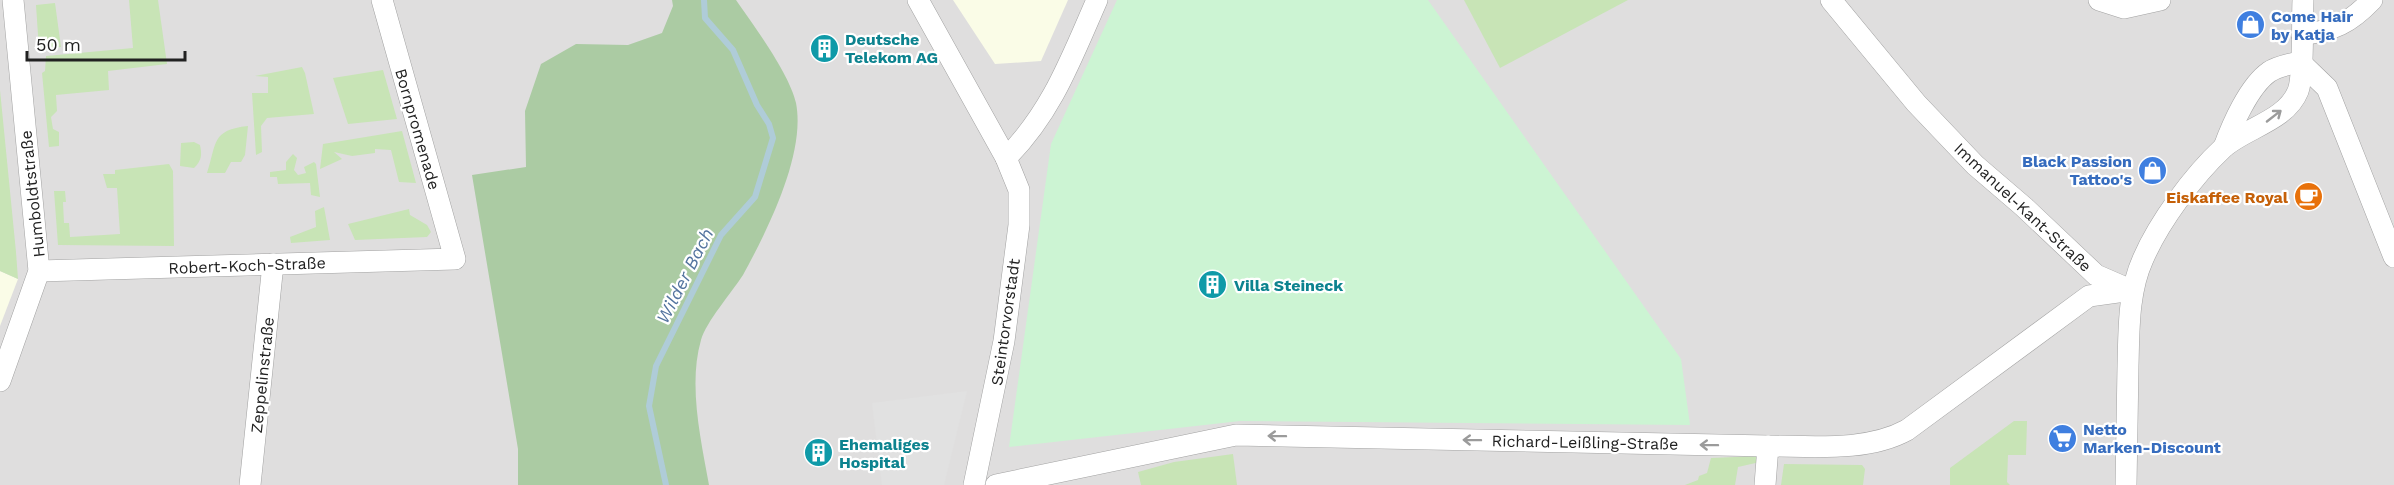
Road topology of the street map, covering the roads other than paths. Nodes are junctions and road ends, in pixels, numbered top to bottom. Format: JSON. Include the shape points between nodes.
{"nodes":[{"id":1,"x":13,"y":0,"type":"edge"},
{"id":2,"x":382,"y":0,"type":"edge"},
{"id":3,"x":918,"y":0,"type":"edge"},
{"id":4,"x":1097,"y":0,"type":"edge"},
{"id":5,"x":1831,"y":0,"type":"edge"},
{"id":6,"x":2099,"y":0,"type":"edge"},
{"id":7,"x":2160,"y":0,"type":"edge"},
{"id":8,"x":2303,"y":0,"type":"edge"},
{"id":9,"x":2372,"y":0,"type":"edge"},
{"id":10,"x":2302,"y":35,"type":"junction"},
{"id":11,"x":2301,"y":62,"type":"junction"},
{"id":12,"x":2224,"y":147,"type":"junction"},
{"id":13,"x":1006,"y":158,"type":"junction"},
{"id":14,"x":2387,"y":219,"type":"edge"},
{"id":15,"x":2394,"y":257,"type":"edge"},
{"id":16,"x":455,"y":259,"type":"joint"},
{"id":17,"x":273,"y":264,"type":"junction"},
{"id":18,"x":39,"y":271,"type":"junction"},
{"id":19,"x":2132,"y":290,"type":"junction"},
{"id":20,"x":0,"y":381,"type":"edge"},
{"id":21,"x":1768,"y":446,"type":"junction"},
{"id":22,"x":250,"y":485,"type":"edge"},
{"id":23,"x":974,"y":485,"type":"edge"},
{"id":24,"x":996,"y":485,"type":"edge"},
{"id":25,"x":1765,"y":485,"type":"edge"},
{"id":26,"x":2126,"y":485,"type":"edge"}],
"edges":[{"from":1,"to":18,"type":"street","name":"Humboldtstraße"},
{"from":2,"to":16,"type":"street","name":"Bornpromenade"},
{"from":3,"to":13,"type":"street","name":"Steintorvorstadt"},
{"from":4,"to":13,"type":"street","via":[[1046,109],[1030,134]]},
{"from":5,"to":19,"type":"street","name":"Immanuel-Kant-Straße","via":[[1908,94],[1975,165],[2096,275]]},
{"from":6,"to":7,"type":"street","via":[[2124,8]]},
{"from":8,"to":10,"type":"street"},
{"from":9,"to":10,"type":"street","via":[[2346,23],[2329,31]]},
{"from":10,"to":11,"type":"street"},
{"from":11,"to":12,"type":"street","via":[[2268,72],[2243,104]]},
{"from":12,"to":11,"type":"street","one_way":true,"via":[[2262,125],[2292,101],[2302,78]]},
{"from":11,"to":14,"type":"street","via":[[2327,88]]},
{"from":12,"to":19,"type":"street","via":[[2157,232]]},
{"from":13,"to":23,"type":"street","name":"Steintorvorstadt","via":[[1018,190],[1019,225],[1004,341]]},
{"from":14,"to":15,"type":"street"},
{"from":16,"to":17,"type":"street","name":"Robert-Koch-Straße"},
{"from":17,"to":18,"type":"street","name":"Robert-Koch-Straße"},
{"from":17,"to":22,"type":"street","name":"Zeppelinstraße"},
{"from":18,"to":20,"type":"street","name":"Humboldtstraße"},
{"from":19,"to":21,"type":"street","name":"Richard-Leißling-Straße","via":[[2089,296],[1896,436],[1842,446]]},
{"from":19,"to":26,"type":"street"},
{"from":21,"to":24,"type":"street","name":"Richard-Leißling-Straße","one_way":true,"via":[[1236,435]]},
{"from":21,"to":25,"type":"street"}]}
